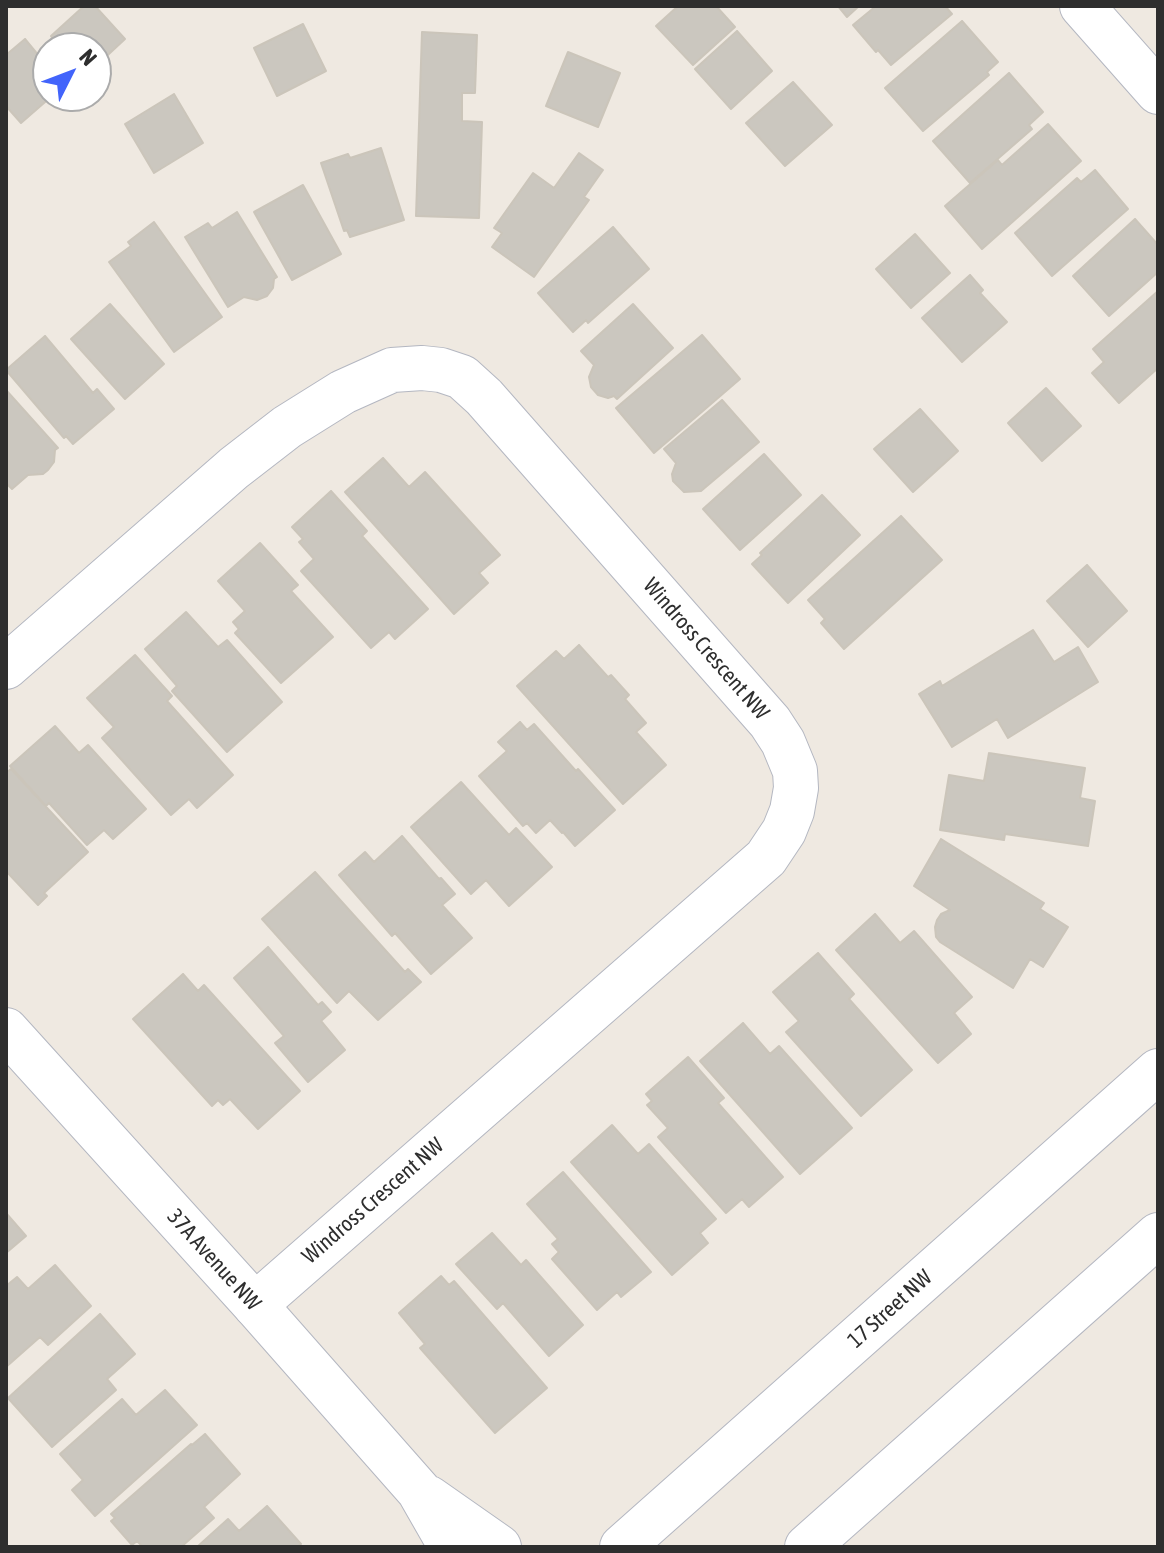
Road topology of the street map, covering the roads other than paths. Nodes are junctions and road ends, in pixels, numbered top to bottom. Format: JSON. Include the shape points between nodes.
{"nodes":[{"id":1,"x":1082,"y":6,"type":"edge"},
{"id":2,"x":1158,"y":92,"type":"edge"},
{"id":3,"x":6,"y":667,"type":"edge"},
{"id":4,"x":6,"y":1030,"type":"edge"},
{"id":5,"x":1158,"y":1071,"type":"edge"},
{"id":6,"x":1158,"y":1235,"type":"edge"},
{"id":7,"x":255,"y":1305,"type":"junction"},
{"id":8,"x":419,"y":1491,"type":"junction"},
{"id":9,"x":451,"y":1547,"type":"edge"},
{"id":10,"x":499,"y":1547,"type":"edge"},
{"id":11,"x":622,"y":1547,"type":"edge"},
{"id":12,"x":807,"y":1547,"type":"edge"}],
"edges":[{"from":1,"to":2,"type":"street"},
{"from":3,"to":7,"type":"street","name":"Windross Crescent NW","via":[[287,427],[343,392],[392,370],[441,370],[462,377],[484,397],[770,722],[795,771],[792,811],[766,858]]},
{"from":4,"to":7,"type":"street","name":"37A Avenue NW"},
{"from":5,"to":11,"type":"street","name":"17 Street NW"},
{"from":6,"to":12,"type":"street"},
{"from":7,"to":8,"type":"street","name":"37A Avenue NW"},
{"from":8,"to":9,"type":"street","name":"37A Avenue NW"},
{"from":8,"to":10,"type":"street","name":"37A Avenue NW"}]}
